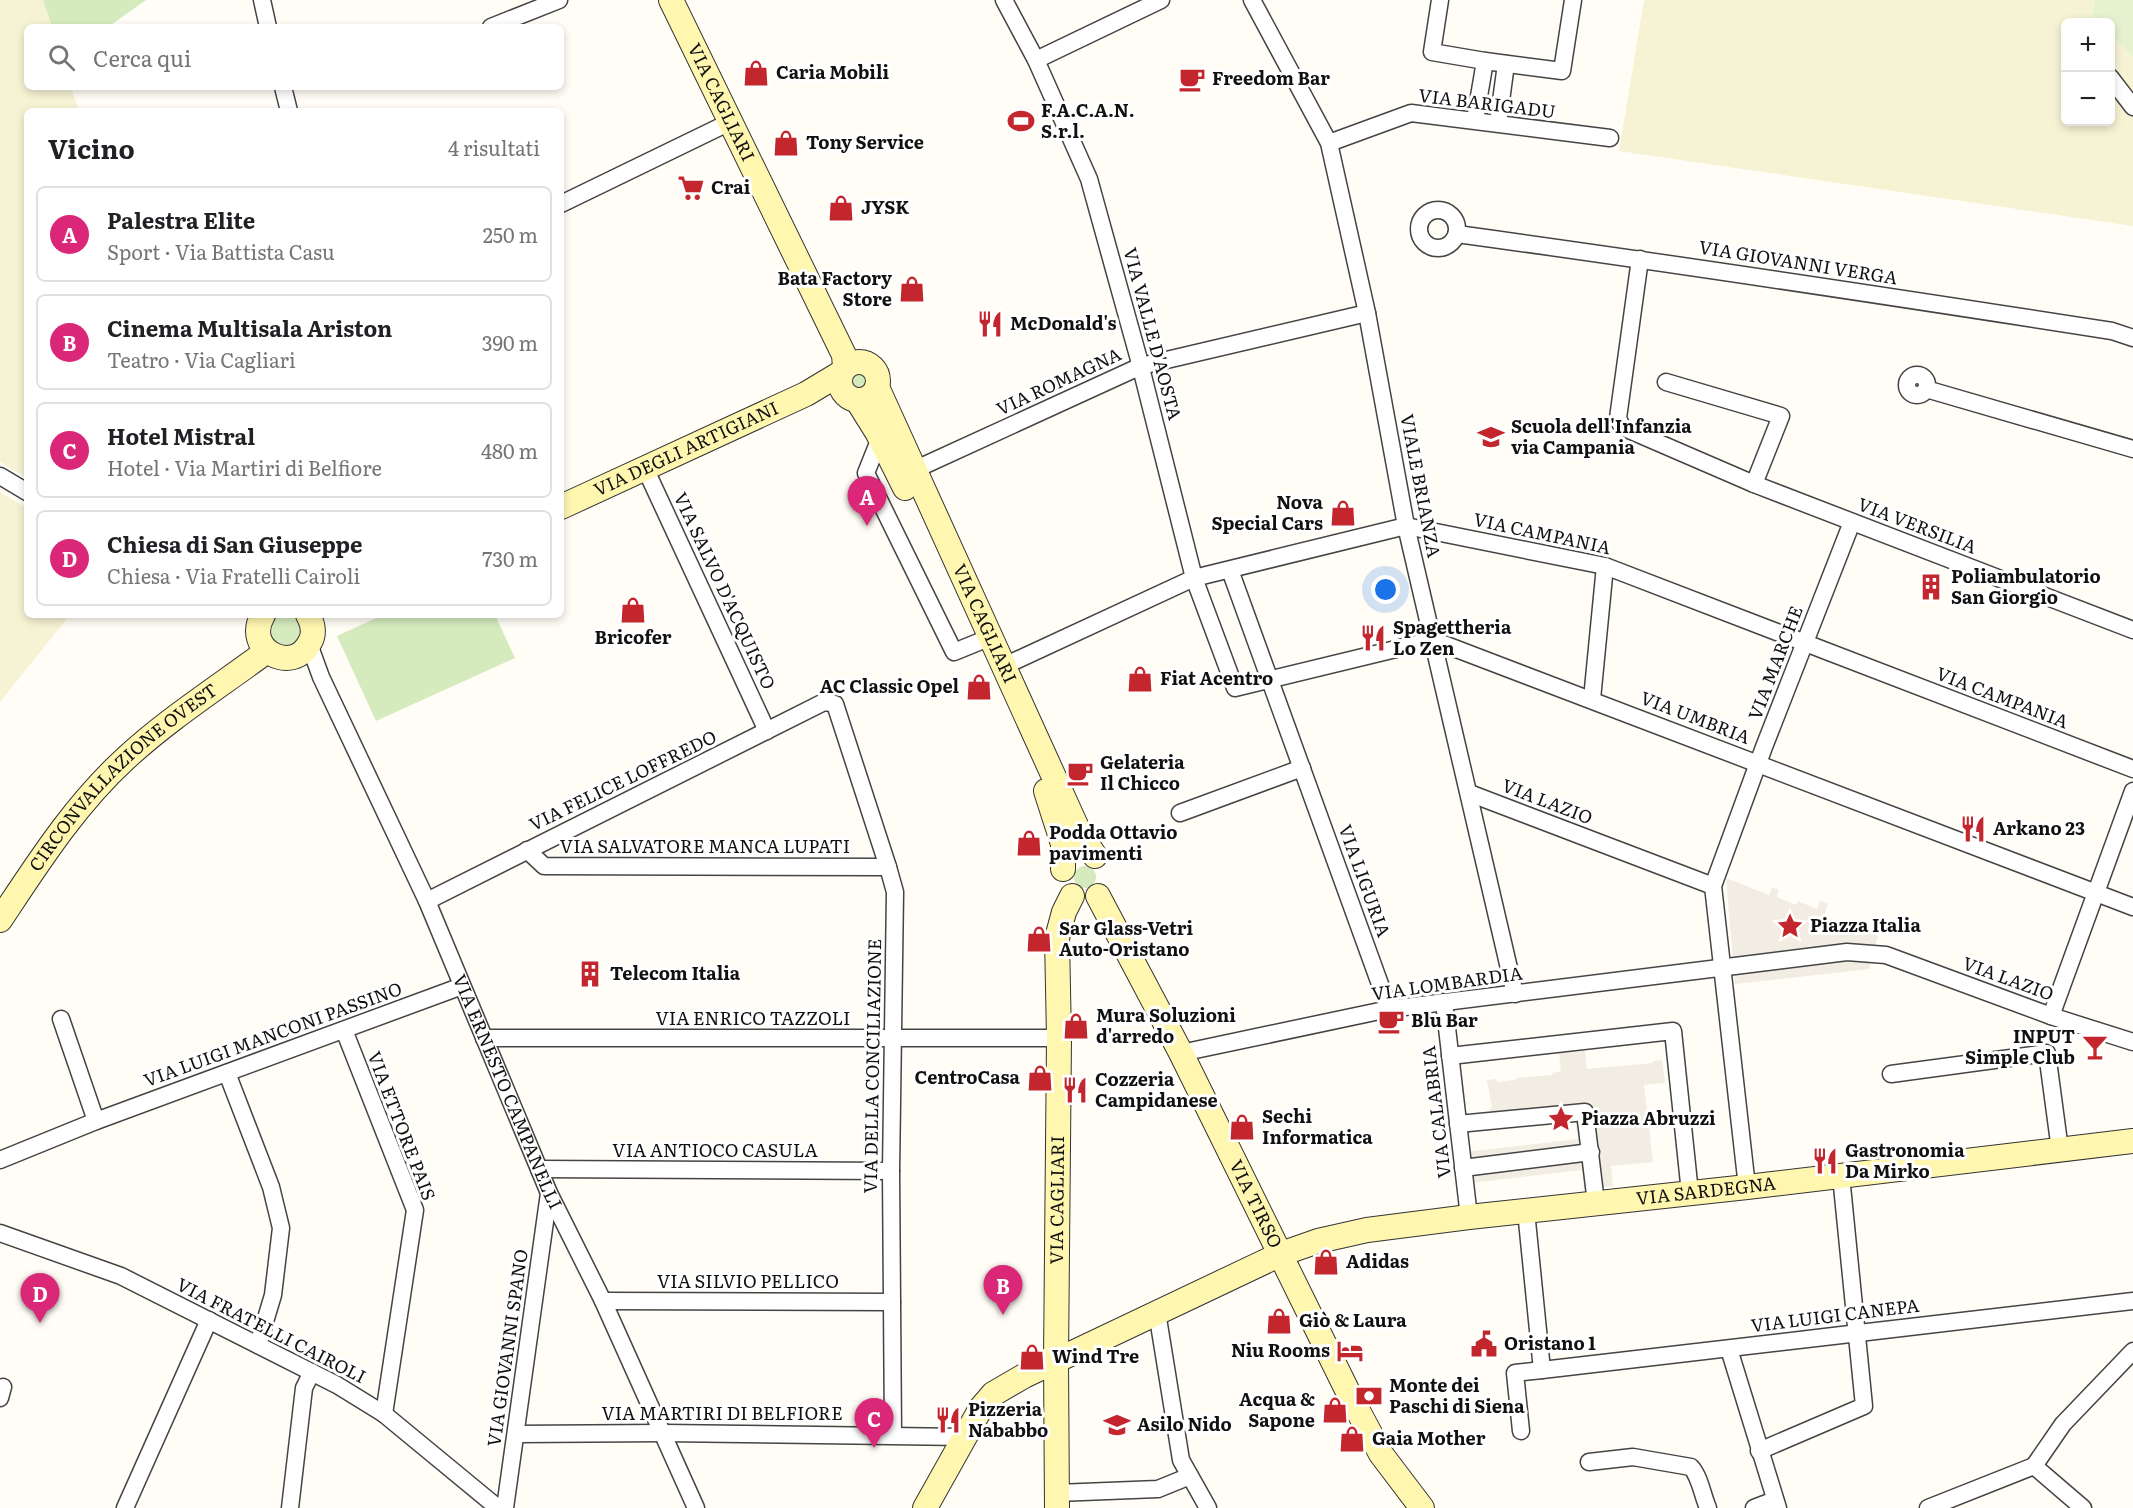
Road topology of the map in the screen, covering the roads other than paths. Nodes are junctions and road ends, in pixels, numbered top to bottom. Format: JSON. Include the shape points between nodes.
{"nodes":[{"id":1,"x":261,"y":0,"type":"edge"},
{"id":2,"x":559,"y":0,"type":"edge"},
{"id":3,"x":671,"y":0,"type":"edge"},
{"id":4,"x":687,"y":0,"type":"edge"},
{"id":5,"x":1004,"y":0,"type":"edge"},
{"id":6,"x":1161,"y":0,"type":"edge"},
{"id":7,"x":1252,"y":0,"type":"edge"},
{"id":8,"x":1440,"y":0,"type":"edge"},
{"id":9,"x":1574,"y":0,"type":"edge"},
{"id":10,"x":267,"y":24,"type":"edge"},
{"id":11,"x":499,"y":24,"type":"edge"},
{"id":12,"x":1036,"y":60,"type":"junction"},
{"id":13,"x":1485,"y":62,"type":"junction"},
{"id":14,"x":1506,"y":64,"type":"junction"},
{"id":15,"x":2115,"y":84,"type":"edge"},
{"id":16,"x":284,"y":90,"type":"edge"},
{"id":17,"x":2133,"y":107,"type":"edge"},
{"id":18,"x":288,"y":108,"type":"edge"},
{"id":19,"x":1475,"y":120,"type":"junction"},
{"id":20,"x":730,"y":122,"type":"junction"},
{"id":21,"x":1498,"y":123,"type":"junction"},
{"id":22,"x":1610,"y":138,"type":"dead end"},
{"id":23,"x":1329,"y":144,"type":"junction"},
{"id":24,"x":564,"y":203,"type":"edge"},
{"id":25,"x":1457,"y":234,"type":"dead end"},
{"id":26,"x":1640,"y":259,"type":"junction"},
{"id":27,"x":1367,"y":313,"type":"junction"},
{"id":28,"x":2133,"y":338,"type":"edge"},
{"id":29,"x":1141,"y":366,"type":"junction"},
{"id":30,"x":850,"y":367,"type":"junction"},
{"id":31,"x":1666,"y":382,"type":"dead end"},
{"id":32,"x":1926,"y":389,"type":"dead end"},
{"id":33,"x":813,"y":391,"type":"junction"},
{"id":34,"x":861,"y":395,"type":"junction"},
{"id":35,"x":2133,"y":449,"type":"edge"},
{"id":36,"x":645,"y":468,"type":"junction"},
{"id":37,"x":914,"y":470,"type":"junction"},
{"id":38,"x":0,"y":476,"type":"edge"},
{"id":39,"x":1754,"y":484,"type":"junction"},
{"id":40,"x":24,"y":490,"type":"edge"},
{"id":41,"x":564,"y":506,"type":"edge"},
{"id":42,"x":1852,"y":522,"type":"junction"},
{"id":43,"x":1406,"y":526,"type":"junction"},
{"id":44,"x":1605,"y":566,"type":"junction"},
{"id":45,"x":1230,"y":570,"type":"junction"},
{"id":46,"x":1194,"y":578,"type":"junction"},
{"id":47,"x":257,"y":618,"type":"edge"},
{"id":48,"x":309,"y":630,"type":"edge"},
{"id":49,"x":2133,"y":630,"type":"edge"},
{"id":50,"x":1433,"y":640,"type":"junction"},
{"id":51,"x":1804,"y":642,"type":"junction"},
{"id":52,"x":267,"y":651,"type":"junction"},
{"id":53,"x":1004,"y":666,"type":"junction"},
{"id":54,"x":1270,"y":680,"type":"junction"},
{"id":55,"x":1592,"y":699,"type":"junction"},
{"id":56,"x":836,"y":707,"type":"joint"},
{"id":57,"x":767,"y":731,"type":"junction"},
{"id":58,"x":1757,"y":764,"type":"junction"},
{"id":59,"x":1302,"y":768,"type":"junction"},
{"id":60,"x":2133,"y":769,"type":"edge"},
{"id":61,"x":2133,"y":791,"type":"edge"},
{"id":62,"x":1469,"y":793,"type":"junction"},
{"id":63,"x":1180,"y":813,"type":"dead end"},
{"id":64,"x":527,"y":850,"type":"junction"},
{"id":65,"x":1095,"y":856,"type":"junction"},
{"id":66,"x":888,"y":867,"type":"junction"},
{"id":67,"x":1063,"y":869,"type":"junction"},
{"id":68,"x":1713,"y":886,"type":"junction"},
{"id":69,"x":2095,"y":892,"type":"junction"},
{"id":70,"x":1072,"y":896,"type":"junction"},
{"id":71,"x":1098,"y":896,"type":"junction"},
{"id":72,"x":427,"y":901,"type":"junction"},
{"id":73,"x":2133,"y":907,"type":"edge"},
{"id":74,"x":0,"y":920,"type":"edge"},
{"id":75,"x":1720,"y":967,"type":"junction"},
{"id":76,"x":462,"y":986,"type":"junction"},
{"id":77,"x":1515,"y":994,"type":"junction"},
{"id":78,"x":1444,"y":1002,"type":"junction"},
{"id":79,"x":1389,"y":1009,"type":"junction"},
{"id":80,"x":2051,"y":1016,"type":"junction"},
{"id":81,"x":61,"y":1019,"type":"dead end"},
{"id":82,"x":344,"y":1030,"type":"junction"},
{"id":83,"x":484,"y":1038,"type":"junction"},
{"id":84,"x":1059,"y":1038,"type":"junction"},
{"id":85,"x":892,"y":1039,"type":"junction"},
{"id":86,"x":2133,"y":1042,"type":"edge"},
{"id":87,"x":1181,"y":1053,"type":"junction"},
{"id":88,"x":1450,"y":1056,"type":"junction"},
{"id":89,"x":227,"y":1073,"type":"junction"},
{"id":90,"x":1891,"y":1074,"type":"dead end"},
{"id":91,"x":96,"y":1120,"type":"junction"},
{"id":92,"x":1458,"y":1124,"type":"junction"},
{"id":93,"x":2133,"y":1141,"type":"edge"},
{"id":94,"x":2060,"y":1150,"type":"junction"},
{"id":95,"x":1591,"y":1152,"type":"junction"},
{"id":96,"x":0,"y":1160,"type":"edge"},
{"id":97,"x":1463,"y":1168,"type":"junction"},
{"id":98,"x":539,"y":1169,"type":"junction"},
{"id":99,"x":891,"y":1171,"type":"junction"},
{"id":100,"x":1841,"y":1176,"type":"junction"},
{"id":101,"x":1747,"y":1187,"type":"junction"},
{"id":102,"x":549,"y":1193,"type":"junction"},
{"id":103,"x":1690,"y":1193,"type":"junction"},
{"id":104,"x":1596,"y":1203,"type":"junction"},
{"id":105,"x":1527,"y":1211,"type":"junction"},
{"id":106,"x":1469,"y":1217,"type":"junction"},
{"id":107,"x":0,"y":1233,"type":"edge"},
{"id":108,"x":1281,"y":1254,"type":"junction"},
{"id":109,"x":603,"y":1301,"type":"junction"},
{"id":110,"x":2133,"y":1301,"type":"edge"},
{"id":111,"x":892,"y":1302,"type":"junction"},
{"id":112,"x":1157,"y":1312,"type":"junction"},
{"id":113,"x":209,"y":1320,"type":"junction"},
{"id":114,"x":1857,"y":1332,"type":"junction"},
{"id":115,"x":258,"y":1345,"type":"junction"},
{"id":116,"x":1729,"y":1349,"type":"junction"},
{"id":117,"x":2133,"y":1351,"type":"edge"},
{"id":118,"x":1056,"y":1360,"type":"junction"},
{"id":119,"x":1542,"y":1370,"type":"junction"},
{"id":120,"x":312,"y":1372,"type":"junction"},
{"id":121,"x":384,"y":1414,"type":"junction"},
{"id":122,"x":1521,"y":1431,"type":"dead end"},
{"id":123,"x":664,"y":1433,"type":"junction"},
{"id":124,"x":516,"y":1434,"type":"junction"},
{"id":125,"x":893,"y":1434,"type":"junction"},
{"id":126,"x":964,"y":1437,"type":"junction"},
{"id":127,"x":1759,"y":1450,"type":"junction"},
{"id":128,"x":1589,"y":1462,"type":"dead end"},
{"id":129,"x":2034,"y":1466,"type":"junction"},
{"id":130,"x":1190,"y":1476,"type":"junction"},
{"id":131,"x":1057,"y":1500,"type":"edge"},
{"id":132,"x":1776,"y":1504,"type":"edge"},
{"id":133,"x":125,"y":1508,"type":"edge"},
{"id":134,"x":290,"y":1508,"type":"edge"},
{"id":135,"x":498,"y":1508,"type":"edge"},
{"id":136,"x":505,"y":1508,"type":"edge"},
{"id":137,"x":696,"y":1508,"type":"edge"},
{"id":138,"x":925,"y":1508,"type":"edge"},
{"id":139,"x":1208,"y":1508,"type":"edge"},
{"id":140,"x":1422,"y":1508,"type":"edge"},
{"id":141,"x":1708,"y":1508,"type":"edge"},
{"id":142,"x":1754,"y":1508,"type":"edge"},
{"id":143,"x":1928,"y":1508,"type":"edge"},
{"id":144,"x":2083,"y":1508,"type":"edge"}],
"edges":[{"from":1,"to":10,"type":"street"},
{"from":2,"to":11,"type":"street"},
{"from":3,"to":20,"type":"street","name":"VIA CAGLIARI"},
{"from":4,"to":30,"type":"street","name":"VIA CAGLIARI","via":[[829,299]]},
{"from":5,"to":12,"type":"street","name":"VIA VALLE D'AOSTA"},
{"from":6,"to":12,"type":"street"},
{"from":7,"to":23,"type":"street","name":"VIALE BRIANZA"},
{"from":8,"to":13,"type":"street","via":[[1432,52]]},
{"from":9,"to":14,"type":"street","via":[[1562,71]]},
{"from":12,"to":29,"type":"street","name":"VIA VALLE D'AOSTA","via":[[1089,179]]},
{"from":13,"to":14,"type":"street"},
{"from":13,"to":19,"type":"street"},
{"from":14,"to":21,"type":"street"},
{"from":15,"to":17,"type":"street"},
{"from":16,"to":18,"type":"street"},
{"from":19,"to":21,"type":"street","name":"VIA BARIGADU"},
{"from":19,"to":23,"type":"street","name":"VIA BARIGADU","via":[[1411,113]]},
{"from":20,"to":24,"type":"street"},
{"from":20,"to":30,"type":"street","name":"VIA CAGLIARI"},
{"from":21,"to":22,"type":"street","name":"VIA BARIGADU"},
{"from":23,"to":27,"type":"street","name":"VIALE BRIANZA"},
{"from":25,"to":26,"type":"street","name":"VIA GIOVANNI VERGA"},
{"from":26,"to":28,"type":"street","name":"VIA GIOVANNI VERGA","via":[[2112,331]]},
{"from":26,"to":39,"type":"street","name":"VIA VERSILIA","via":[[1619,424]]},
{"from":27,"to":29,"type":"street","name":"VIA ROMAGNA"},
{"from":27,"to":43,"type":"street","name":"VIALE BRIANZA"},
{"from":29,"to":37,"type":"street","name":"VIA ROMAGNA"},
{"from":29,"to":46,"type":"street","name":"VIA VALLE D'AOSTA"},
{"from":30,"to":33,"type":"street","name":"VIA DEGLI ARTIGIANI"},
{"from":30,"to":34,"type":"street","name":"VIA CAGLIARI","via":[[840,386]]},
{"from":30,"to":34,"type":"street","name":"VIA CAGLIARI","via":[[871,366],[876,372],[878,382]]},
{"from":31,"to":39,"type":"street","via":[[1781,416]]},
{"from":32,"to":35,"type":"street"},
{"from":33,"to":34,"type":"street"},
{"from":33,"to":36,"type":"street","name":"VIA DEGLI ARTIGIANI"},
{"from":34,"to":37,"type":"street","name":"VIA CAGLIARI"},
{"from":34,"to":67,"type":"street","name":"VIA CAGLIARI","via":[[1025,739],[1063,844]]},
{"from":36,"to":41,"type":"street","name":"VIA DEGLI ARTIGIANI"},
{"from":36,"to":57,"type":"street","name":"VIA SALVO D'ACQUISTO"},
{"from":37,"to":53,"type":"street","name":"VIA CAGLIARI"},
{"from":38,"to":40,"type":"street"},
{"from":39,"to":42,"type":"street","name":"VIA VERSILIA"},
{"from":42,"to":49,"type":"street","name":"VIA VERSILIA"},
{"from":42,"to":51,"type":"street","name":"VIA MARCHE"},
{"from":43,"to":44,"type":"street","name":"VIA CAMPANIA"},
{"from":43,"to":45,"type":"street","name":"VIA CAMPANIA"},
{"from":43,"to":50,"type":"street","name":"VIALE BRIANZA"},
{"from":44,"to":51,"type":"street","name":"VIA CAMPANIA"},
{"from":44,"to":55,"type":"street"},
{"from":45,"to":46,"type":"street","name":"VIA CAMPANIA"},
{"from":45,"to":54,"type":"street","name":"VIA LIGURIA"},
{"from":46,"to":53,"type":"street","name":"VIA CAMPANIA"},
{"from":46,"to":54,"type":"street","name":"VIA VALLE D'AOSTA","via":[[1235,688]]},
{"from":47,"to":52,"type":"street","via":[[258,636]]},
{"from":48,"to":52,"type":"street","name":"VIA ERNESTO CAMPANELLI","via":[[279,657]]},
{"from":48,"to":72,"type":"street","name":"VIA ERNESTO CAMPANELLI","via":[[321,677]]},
{"from":50,"to":54,"type":"street"},
{"from":50,"to":55,"type":"street","name":"VIA UMBRIA"},
{"from":50,"to":62,"type":"street","name":"VIALE BRIANZA"},
{"from":51,"to":58,"type":"street","name":"VIA MARCHE"},
{"from":51,"to":60,"type":"street","name":"VIA CAMPANIA"},
{"from":52,"to":74,"type":"street","name":"CIRCONVALLAZIONE OVEST","via":[[125,758],[82,802],[48,846]]},
{"from":53,"to":65,"type":"street","name":"VIA CAGLIARI","via":[[1079,832]]},
{"from":54,"to":59,"type":"street","name":"VIA LIGURIA"},
{"from":55,"to":58,"type":"street","name":"VIA UMBRIA"},
{"from":56,"to":57,"type":"street","name":"VIA FELICE LOFFREDO","via":[[824,702]]},
{"from":56,"to":66,"type":"street","name":"VIA DELLA CONCILIAZIONE"},
{"from":57,"to":64,"type":"street","name":"VIA FELICE LOFFREDO"},
{"from":58,"to":68,"type":"street","name":"VIA MARCHE"},
{"from":58,"to":69,"type":"street","name":"VIA UMBRIA"},
{"from":59,"to":63,"type":"street"},
{"from":59,"to":79,"type":"street","name":"VIA LIGURIA"},
{"from":61,"to":69,"type":"street"},
{"from":62,"to":68,"type":"street","name":"VIA LAZIO"},
{"from":62,"to":77,"type":"street","name":"VIALE BRIANZA"},
{"from":64,"to":66,"type":"street","name":"VIA SALVATORE MANCA LUPATI","via":[[544,866]]},
{"from":64,"to":72,"type":"street","name":"VIA FELICE LOFFREDO"},
{"from":65,"to":67,"type":"street","via":[[1073,857]]},
{"from":65,"to":71,"type":"street","via":[[1105,865],[1108,877],[1105,890]]},
{"from":66,"to":85,"type":"street","name":"VIA DELLA CONCILIAZIONE","via":[[895,892]]},
{"from":67,"to":70,"type":"street","via":[[1063,886]]},
{"from":68,"to":75,"type":"street"},
{"from":69,"to":73,"type":"street","name":"VIA UMBRIA"},
{"from":69,"to":80,"type":"street"},
{"from":70,"to":71,"type":"street","via":[[1085,900]]},
{"from":70,"to":84,"type":"street","name":"VIA CAGLIARI","via":[[1057,939]]},
{"from":71,"to":87,"type":"street","name":"VIA TIRSO"},
{"from":72,"to":76,"type":"street","name":"VIA ERNESTO CAMPANELLI"},
{"from":75,"to":77,"type":"street","name":"VIA LOMBARDIA"},
{"from":75,"to":80,"type":"street","name":"VIA LAZIO","via":[[1869,952]]},
{"from":75,"to":101,"type":"street"},
{"from":76,"to":82,"type":"street","name":"VIA LUIGI MANCONI PASSINO"},
{"from":76,"to":83,"type":"street","name":"VIA ERNESTO CAMPANELLI"},
{"from":77,"to":78,"type":"street","name":"VIA LOMBARDIA"},
{"from":78,"to":79,"type":"street","name":"VIA LOMBARDIA"},
{"from":78,"to":88,"type":"street","name":"VIA CALABRIA"},
{"from":79,"to":87,"type":"street","name":"VIA LOMBARDIA"},
{"from":80,"to":86,"type":"street","name":"VIA LAZIO"},
{"from":81,"to":91,"type":"street"},
{"from":82,"to":89,"type":"street","name":"VIA LUIGI MANCONI PASSINO"},
{"from":82,"to":121,"type":"street","name":"VIA ETTORE PAIS","via":[[415,1210]]},
{"from":83,"to":85,"type":"street","name":"VIA ENRICO TAZZOLI"},
{"from":83,"to":98,"type":"street","name":"VIA ERNESTO CAMPANELLI"},
{"from":84,"to":85,"type":"street","name":"VIA ENRICO TAZZOLI"},
{"from":84,"to":118,"type":"street","name":"VIA CAGLIARI"},
{"from":85,"to":99,"type":"street","name":"VIA DELLA CONCILIAZIONE"},
{"from":87,"to":108,"type":"street","name":"VIA TIRSO"},
{"from":88,"to":92,"type":"street","name":"VIA CALABRIA"},
{"from":88,"to":103,"type":"street","via":[[1673,1031]]},
{"from":89,"to":91,"type":"street","name":"VIA LUIGI MANCONI PASSINO"},
{"from":89,"to":115,"type":"street","via":[[271,1187],[281,1228],[273,1295]]},
{"from":90,"to":94,"type":"street","via":[[2047,1053]]},
{"from":91,"to":96,"type":"street","name":"VIA LUIGI MANCONI PASSINO"},
{"from":92,"to":95,"type":"street","via":[[1585,1112]]},
{"from":92,"to":97,"type":"street","name":"VIA CALABRIA"},
{"from":93,"to":94,"type":"street","name":"VIA SARDEGNA"},
{"from":94,"to":100,"type":"street","name":"VIA SARDEGNA"},
{"from":95,"to":97,"type":"street"},
{"from":95,"to":104,"type":"street"},
{"from":97,"to":106,"type":"street","name":"VIA CALABRIA"},
{"from":98,"to":99,"type":"street","name":"VIA ANTIOCO CASULA"},
{"from":98,"to":102,"type":"street","name":"VIA ERNESTO CAMPANELLI"},
{"from":99,"to":111,"type":"street","name":"VIA DELLA CONCILIAZIONE"},
{"from":100,"to":101,"type":"street","name":"VIA SARDEGNA"},
{"from":100,"to":114,"type":"street"},
{"from":101,"to":103,"type":"street","name":"VIA SARDEGNA"},
{"from":102,"to":109,"type":"street","name":"VIA ERNESTO CAMPANELLI"},
{"from":102,"to":124,"type":"street","name":"VIA GIOVANNI SPANO"},
{"from":103,"to":104,"type":"street","name":"VIA SARDEGNA"},
{"from":104,"to":105,"type":"street","name":"VIA SARDEGNA"},
{"from":105,"to":106,"type":"street","name":"VIA SARDEGNA"},
{"from":105,"to":119,"type":"street"},
{"from":106,"to":108,"type":"street","name":"VIA SARDEGNA","via":[[1367,1230]]},
{"from":107,"to":113,"type":"street","name":"VIA FRATELLI CAIROLI","via":[[121,1276]]},
{"from":108,"to":112,"type":"street","name":"VIA SARDEGNA"},
{"from":108,"to":140,"type":"street","name":"VIA TIRSO","via":[[1381,1454]]},
{"from":109,"to":111,"type":"street","name":"VIA SILVIO PELLICO"},
{"from":109,"to":123,"type":"street","name":"VIA ERNESTO CAMPANELLI"},
{"from":110,"to":114,"type":"street","name":"VIA LUIGI CANEPA"},
{"from":111,"to":125,"type":"street","name":"VIA DELLA CONCILIAZIONE"},
{"from":112,"to":118,"type":"street","name":"VIA SARDEGNA"},
{"from":112,"to":130,"type":"street","via":[[1181,1460]]},
{"from":113,"to":115,"type":"street","name":"VIA FRATELLI CAIROLI"},
{"from":113,"to":133,"type":"street"},
{"from":114,"to":116,"type":"street","name":"VIA LUIGI CANEPA"},
{"from":114,"to":127,"type":"street","via":[[1864,1406]]},
{"from":115,"to":120,"type":"street","name":"VIA FRATELLI CAIROLI"},
{"from":116,"to":119,"type":"street","name":"VIA LUIGI CANEPA"},
{"from":116,"to":127,"type":"street"},
{"from":117,"to":129,"type":"street","via":[[2063,1424]]},
{"from":118,"to":126,"type":"street","name":"VIA SARDEGNA","via":[[993,1394]]},
{"from":118,"to":131,"type":"street","name":"VIA CAGLIARI"},
{"from":119,"to":122,"type":"street","name":"VIA LUIGI CANEPA","via":[[1515,1373]]},
{"from":120,"to":121,"type":"street","name":"VIA FRATELLI CAIROLI"},
{"from":120,"to":134,"type":"street","via":[[304,1388]]},
{"from":121,"to":135,"type":"street","name":"VIA FRATELLI CAIROLI"},
{"from":123,"to":124,"type":"street","name":"VIA MARTIRI DI BELFIORE"},
{"from":123,"to":125,"type":"street","name":"VIA MARTIRI DI BELFIORE"},
{"from":123,"to":137,"type":"street","name":"VIA ERNESTO CAMPANELLI"},
{"from":124,"to":136,"type":"street","name":"VIA GIOVANNI SPANO"},
{"from":125,"to":126,"type":"street","name":"VIA MARTIRI DI BELFIORE"},
{"from":126,"to":138,"type":"street","name":"VIA SARDEGNA"},
{"from":127,"to":132,"type":"street"},
{"from":128,"to":141,"type":"street","via":[[1634,1457],[1691,1467],[1698,1474]]},
{"from":129,"to":143,"type":"street"},
{"from":129,"to":144,"type":"street"},
{"from":130,"to":131,"type":"street","via":[[1158,1490]]},
{"from":130,"to":139,"type":"street"},
{"from":132,"to":142,"type":"street"}]}
